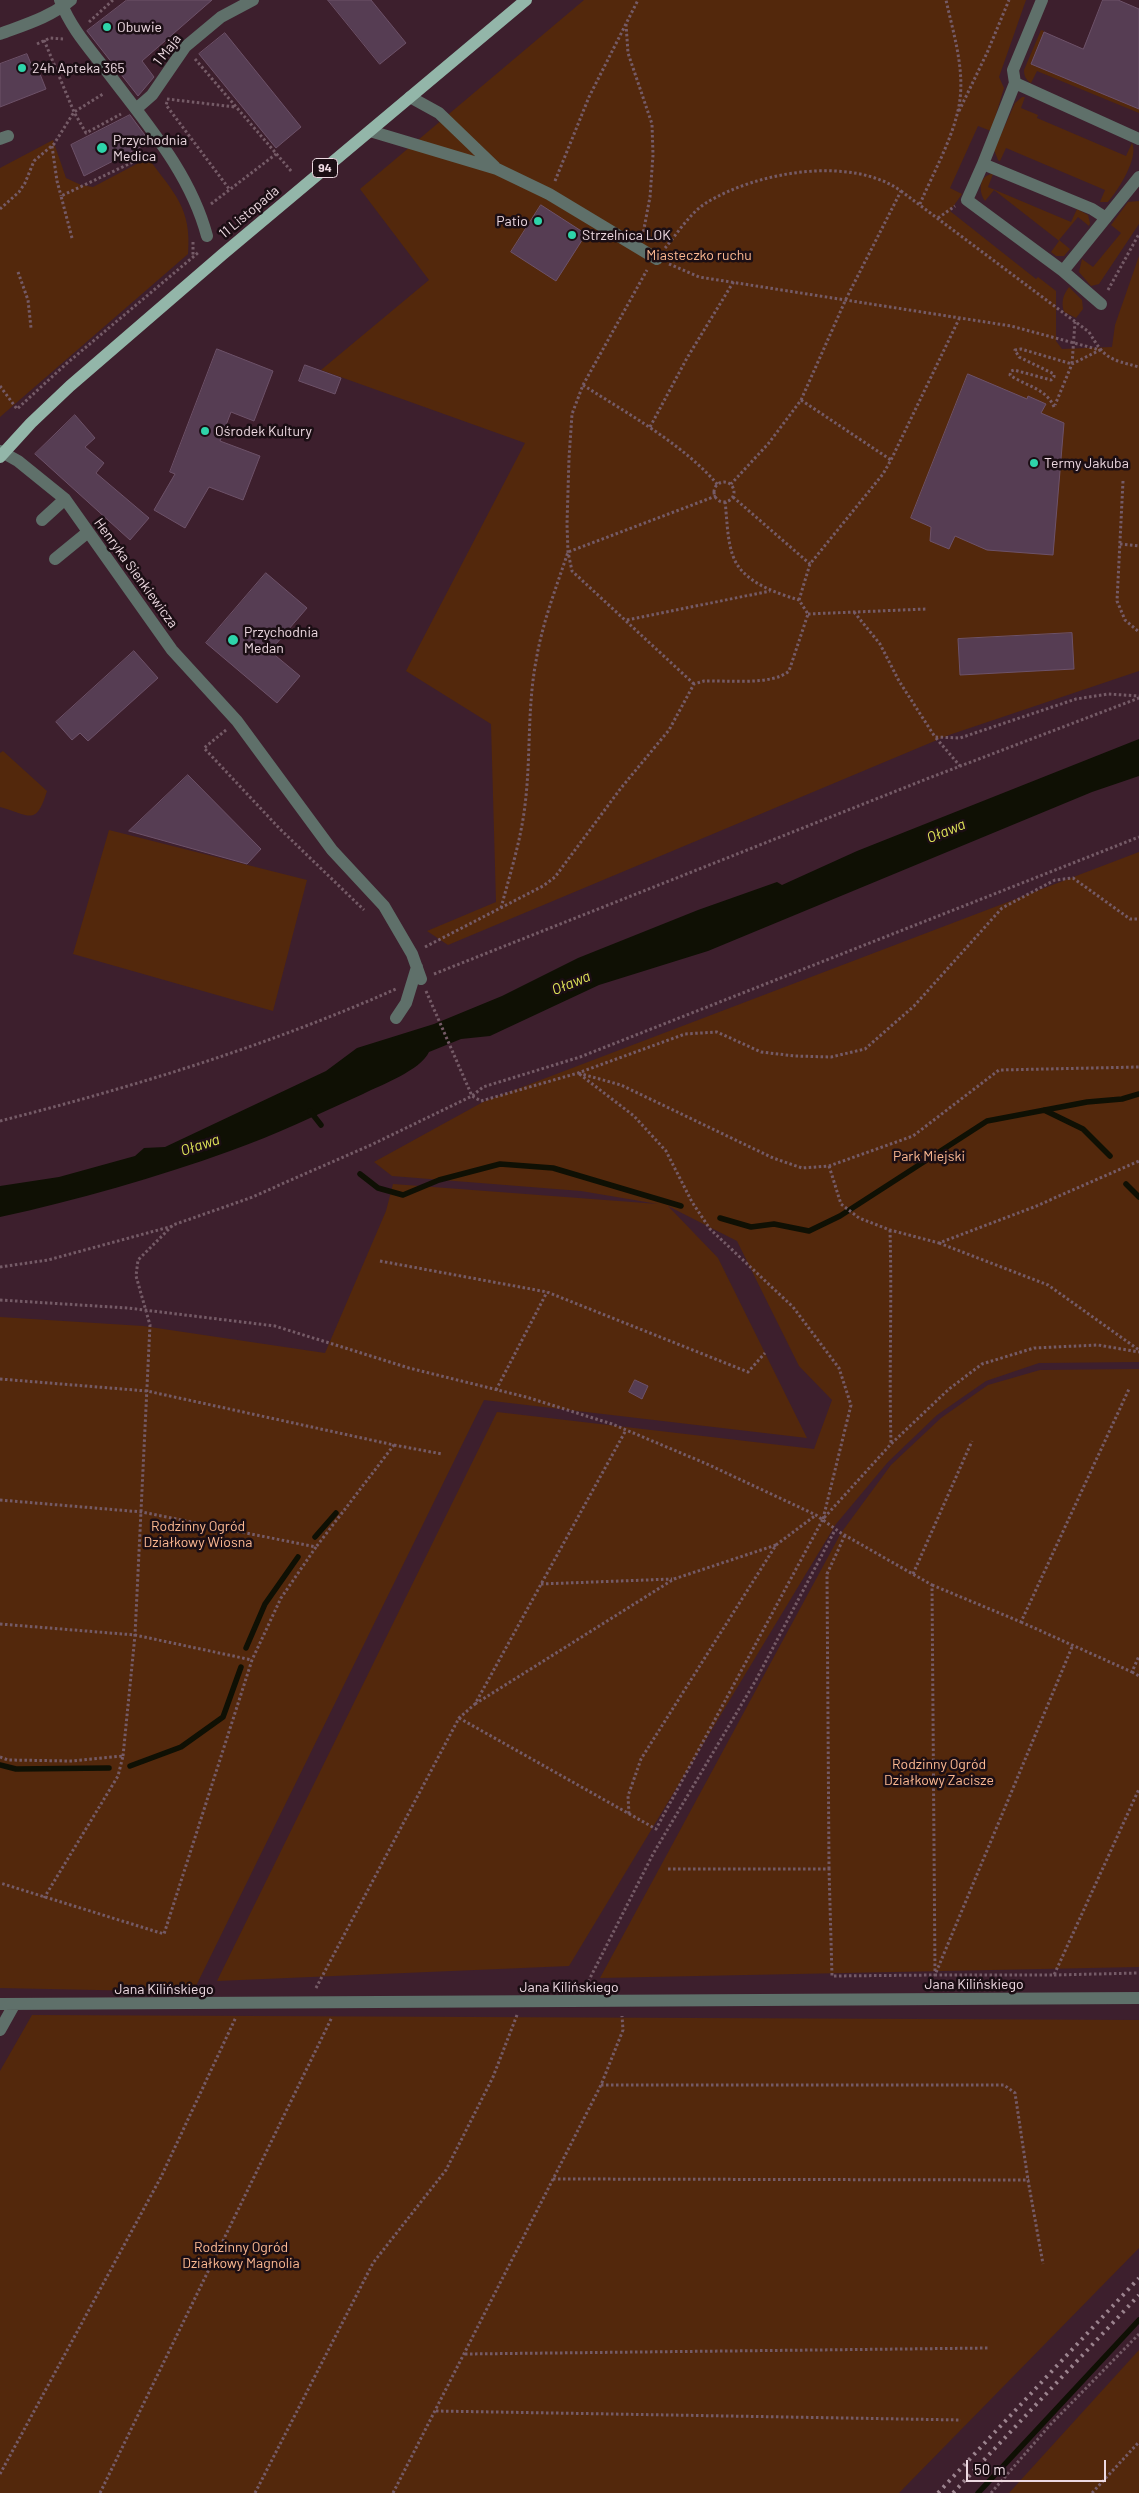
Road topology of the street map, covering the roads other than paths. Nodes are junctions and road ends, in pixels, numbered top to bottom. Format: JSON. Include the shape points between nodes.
{"nodes":[{"id":1,"x":253,"y":0,"type":"edge"},
{"id":2,"x":526,"y":0,"type":"edge"},
{"id":3,"x":1042,"y":0,"type":"edge"},
{"id":4,"x":65,"y":2,"type":"edge"},
{"id":5,"x":0,"y":34,"type":"edge"},
{"id":6,"x":1015,"y":82,"type":"junction"},
{"id":7,"x":410,"y":97,"type":"junction"},
{"id":8,"x":136,"y":109,"type":"junction"},
{"id":9,"x":370,"y":131,"type":"junction"},
{"id":10,"x":1139,"y":139,"type":"edge"},
{"id":11,"x":983,"y":164,"type":"junction"},
{"id":12,"x":497,"y":169,"type":"junction"},
{"id":13,"x":1139,"y":177,"type":"edge"},
{"id":14,"x":1106,"y":218,"type":"junction"},
{"id":15,"x":207,"y":236,"type":"dead end"},
{"id":16,"x":657,"y":259,"type":"road end"},
{"id":17,"x":1062,"y":271,"type":"junction"},
{"id":18,"x":1101,"y":304,"type":"road end"},
{"id":19,"x":1,"y":454,"type":"edge"},
{"id":20,"x":65,"y":499,"type":"junction"},
{"id":21,"x":42,"y":520,"type":"dead end"},
{"id":22,"x":88,"y":532,"type":"junction"},
{"id":23,"x":55,"y":559,"type":"dead end"},
{"id":24,"x":396,"y":1018,"type":"dead end"},
{"id":25,"x":1139,"y":1998,"type":"edge"},
{"id":26,"x":0,"y":2004,"type":"edge"},
{"id":27,"x":14,"y":2005,"type":"junction"},
{"id":28,"x":0,"y":2030,"type":"edge"}],
"edges":[{"from":1,"to":8,"type":"street","name":"1 Maja","via":[[222,17],[185,47],[150,97]]},
{"from":2,"to":7,"type":"main road","name":"11 Listopada","number":"94"},
{"from":3,"to":6,"type":"street","via":[[1013,70]]},
{"from":4,"to":5,"type":"street"},
{"from":4,"to":8,"type":"street","name":"11 Listopada","via":[[80,30]]},
{"from":6,"to":10,"type":"street"},
{"from":6,"to":11,"type":"street"},
{"from":7,"to":9,"type":"main road","name":"11 Listopada","number":"94"},
{"from":7,"to":12,"type":"street","via":[[439,113]]},
{"from":8,"to":15,"type":"street","name":"11 Listopada","via":[[174,161],[201,212]]},
{"from":9,"to":12,"type":"street"},
{"from":9,"to":19,"type":"main road","name":"11 Listopada","number":"94","via":[[70,386]]},
{"from":11,"to":14,"type":"street","via":[[1092,209]]},
{"from":11,"to":17,"type":"street","via":[[967,200]]},
{"from":12,"to":16,"type":"street","via":[[549,194]]},
{"from":13,"to":14,"type":"street"},
{"from":14,"to":17,"type":"street"},
{"from":17,"to":18,"type":"street"},
{"from":19,"to":20,"type":"street","name":"Henryka Sienkiewicza","via":[[18,461]]},
{"from":20,"to":21,"type":"street"},
{"from":20,"to":22,"type":"street","name":"Henryka Sienkiewicza"},
{"from":22,"to":23,"type":"street"},
{"from":22,"to":24,"type":"street","name":"Henryka Sienkiewicza","via":[[172,650],[237,722],[332,850],[384,906],[412,954],[417,976],[406,1004]]},
{"from":25,"to":27,"type":"street","name":"Jana Kilińskiego"},
{"from":26,"to":27,"type":"street","name":"Jana Kilińskiego"},
{"from":27,"to":28,"type":"street"}]}
